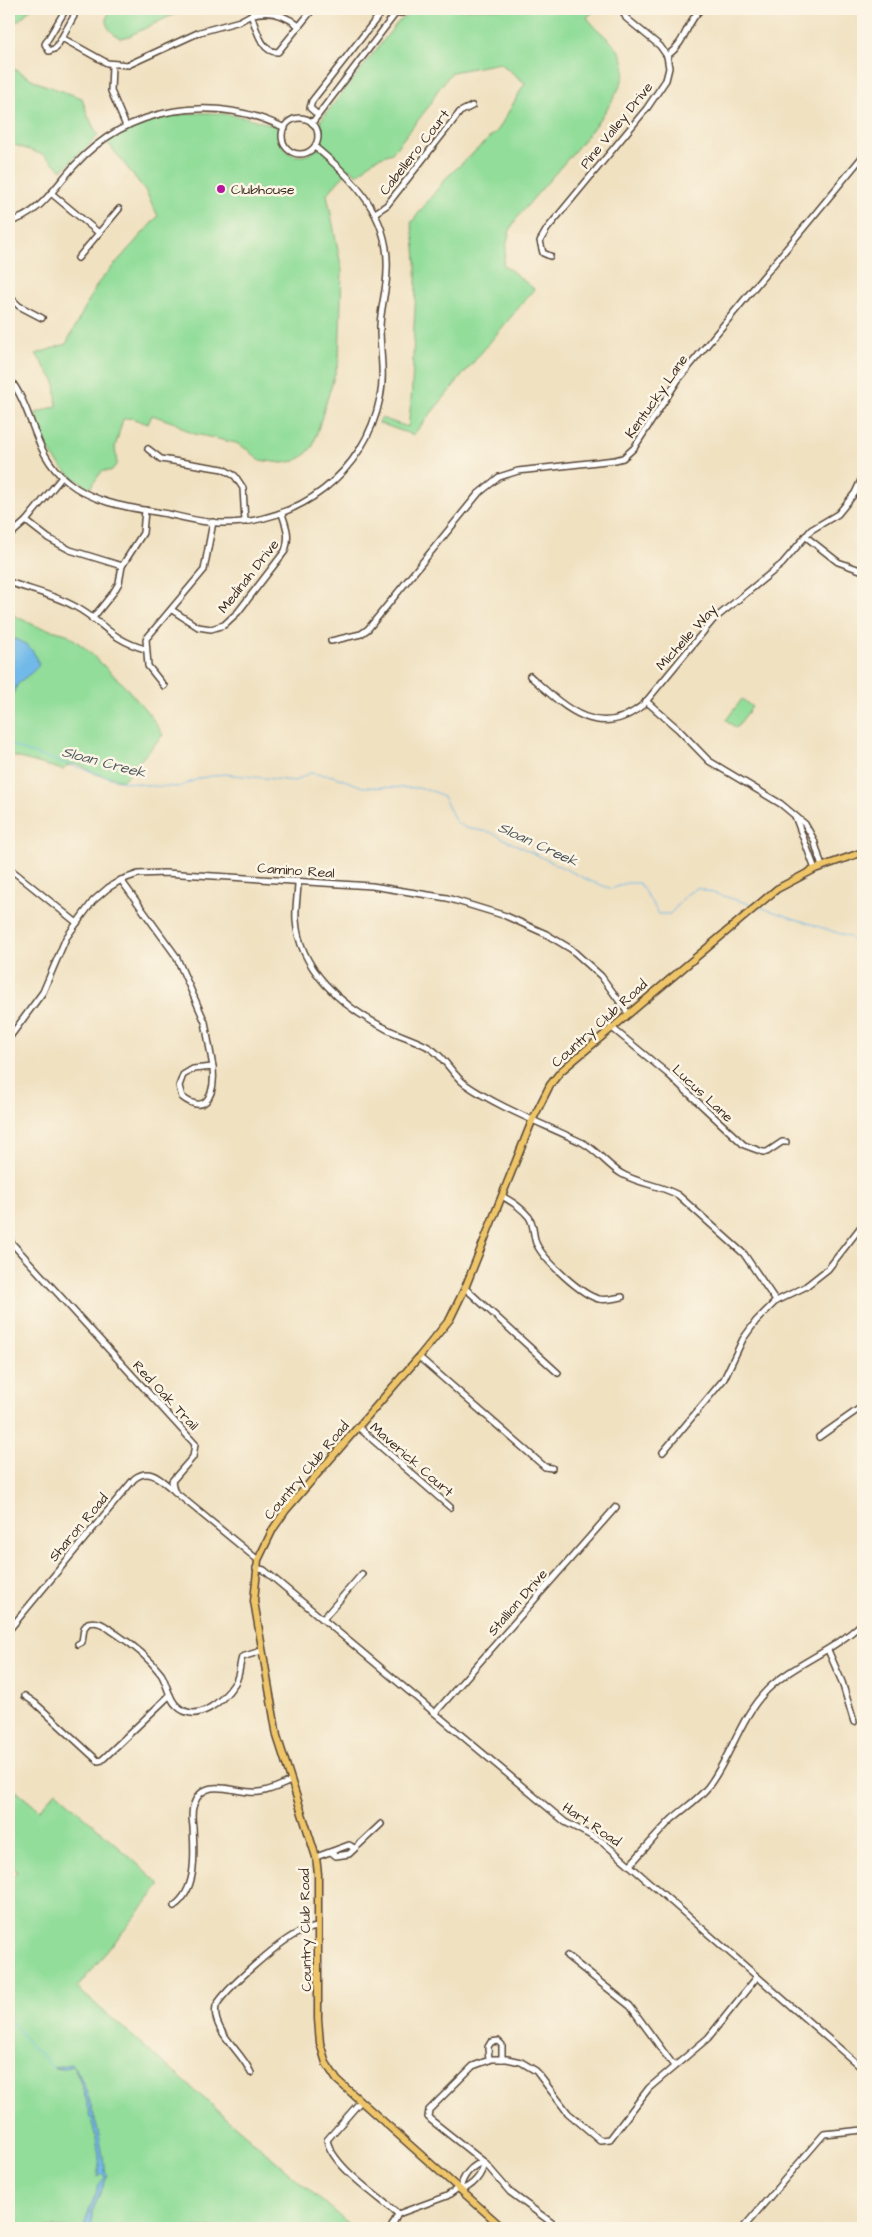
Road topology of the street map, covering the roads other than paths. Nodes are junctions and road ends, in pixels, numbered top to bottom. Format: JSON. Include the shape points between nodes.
{"nodes":[{"id":1,"x":66,"y":9,"type":"edge"},
{"id":2,"x":72,"y":9,"type":"edge"},
{"id":3,"x":313,"y":9,"type":"edge"},
{"id":4,"x":384,"y":9,"type":"edge"},
{"id":5,"x":391,"y":9,"type":"edge"},
{"id":6,"x":409,"y":9,"type":"edge"},
{"id":7,"x":622,"y":9,"type":"edge"},
{"id":8,"x":701,"y":9,"type":"edge"},
{"id":9,"x":398,"y":11,"type":"edge"},
{"id":10,"x":251,"y":15,"type":"junction"},
{"id":11,"x":299,"y":26,"type":"junction"},
{"id":12,"x":62,"y":38,"type":"junction"},
{"id":13,"x":667,"y":56,"type":"junction"},
{"id":14,"x":112,"y":65,"type":"junction"},
{"id":15,"x":472,"y":106,"type":"dead end"},
{"id":16,"x":318,"y":115,"type":"junction"},
{"id":17,"x":312,"y":123,"type":"junction"},
{"id":18,"x":126,"y":126,"type":"junction"},
{"id":19,"x":285,"y":128,"type":"junction"},
{"id":20,"x":315,"y":147,"type":"junction"},
{"id":21,"x":863,"y":156,"type":"edge"},
{"id":22,"x":51,"y":193,"type":"junction"},
{"id":23,"x":119,"y":209,"type":"dead end"},
{"id":24,"x":375,"y":214,"type":"junction"},
{"id":25,"x":9,"y":222,"type":"edge"},
{"id":26,"x":98,"y":233,"type":"junction"},
{"id":27,"x":550,"y":256,"type":"dead end"},
{"id":28,"x":78,"y":258,"type":"dead end"},
{"id":29,"x":9,"y":296,"type":"edge"},
{"id":30,"x":42,"y":318,"type":"dead end"},
{"id":31,"x":9,"y":378,"type":"edge"},
{"id":32,"x":148,"y":449,"type":"dead end"},
{"id":33,"x":863,"y":476,"type":"edge"},
{"id":34,"x":62,"y":477,"type":"junction"},
{"id":35,"x":145,"y":510,"type":"junction"},
{"id":36,"x":282,"y":514,"type":"junction"},
{"id":37,"x":26,"y":521,"type":"junction"},
{"id":38,"x":213,"y":522,"type":"junction"},
{"id":39,"x":245,"y":522,"type":"junction"},
{"id":40,"x":9,"y":536,"type":"edge"},
{"id":41,"x":805,"y":536,"type":"junction"},
{"id":42,"x":122,"y":566,"type":"junction"},
{"id":43,"x":863,"y":571,"type":"edge"},
{"id":44,"x":9,"y":582,"type":"edge"},
{"id":45,"x":172,"y":610,"type":"junction"},
{"id":46,"x":92,"y":619,"type":"junction"},
{"id":47,"x":331,"y":641,"type":"dead end"},
{"id":48,"x":145,"y":649,"type":"junction"},
{"id":49,"x":530,"y":676,"type":"dead end"},
{"id":50,"x":164,"y":686,"type":"dead end"},
{"id":51,"x":646,"y":701,"type":"junction"},
{"id":52,"x":794,"y":813,"type":"junction"},
{"id":53,"x":863,"y":852,"type":"edge"},
{"id":54,"x":822,"y":866,"type":"junction"},
{"id":55,"x":9,"y":868,"type":"edge"},
{"id":56,"x":815,"y":869,"type":"junction"},
{"id":57,"x":121,"y":880,"type":"junction"},
{"id":58,"x":298,"y":882,"type":"junction"},
{"id":59,"x":77,"y":923,"type":"junction"},
{"id":60,"x":628,"y":1012,"type":"junction"},
{"id":61,"x":611,"y":1027,"type":"junction"},
{"id":62,"x":9,"y":1038,"type":"edge"},
{"id":63,"x":213,"y":1067,"type":"junction"},
{"id":64,"x":532,"y":1121,"type":"junction"},
{"id":65,"x":786,"y":1142,"type":"dead end"},
{"id":66,"x":502,"y":1196,"type":"junction"},
{"id":67,"x":863,"y":1224,"type":"edge"},
{"id":68,"x":9,"y":1240,"type":"edge"},
{"id":69,"x":465,"y":1288,"type":"junction"},
{"id":70,"x":622,"y":1296,"type":"dead end"},
{"id":71,"x":776,"y":1301,"type":"junction"},
{"id":72,"x":419,"y":1357,"type":"junction"},
{"id":73,"x":558,"y":1373,"type":"dead end"},
{"id":74,"x":863,"y":1406,"type":"edge"},
{"id":75,"x":358,"y":1427,"type":"junction"},
{"id":76,"x":819,"y":1437,"type":"dead end"},
{"id":77,"x":663,"y":1452,"type":"dead end"},
{"id":78,"x":552,"y":1468,"type":"dead end"},
{"id":79,"x":176,"y":1493,"type":"junction"},
{"id":80,"x":450,"y":1507,"type":"dead end"},
{"id":81,"x":616,"y":1507,"type":"dead end"},
{"id":82,"x":258,"y":1560,"type":"junction"},
{"id":83,"x":256,"y":1568,"type":"junction"},
{"id":84,"x":362,"y":1574,"type":"dead end"},
{"id":85,"x":324,"y":1619,"type":"junction"},
{"id":86,"x":863,"y":1622,"type":"edge"},
{"id":87,"x":9,"y":1630,"type":"edge"},
{"id":88,"x":78,"y":1644,"type":"dead end"},
{"id":89,"x":828,"y":1650,"type":"junction"},
{"id":90,"x":261,"y":1651,"type":"junction"},
{"id":91,"x":170,"y":1695,"type":"junction"},
{"id":92,"x":24,"y":1696,"type":"dead end"},
{"id":93,"x":435,"y":1713,"type":"junction"},
{"id":94,"x":854,"y":1722,"type":"dead end"},
{"id":95,"x":291,"y":1781,"type":"junction"},
{"id":96,"x":381,"y":1824,"type":"dead end"},
{"id":97,"x":316,"y":1857,"type":"junction"},
{"id":98,"x":630,"y":1865,"type":"junction"},
{"id":99,"x":174,"y":1906,"type":"dead end"},
{"id":100,"x":318,"y":1927,"type":"junction"},
{"id":101,"x":567,"y":1956,"type":"dead end"},
{"id":102,"x":757,"y":1977,"type":"junction"},
{"id":103,"x":502,"y":2059,"type":"junction"},
{"id":104,"x":489,"y":2060,"type":"junction"},
{"id":105,"x":674,"y":2066,"type":"junction"},
{"id":106,"x":863,"y":2069,"type":"edge"},
{"id":107,"x":251,"y":2072,"type":"dead end"},
{"id":108,"x":360,"y":2102,"type":"junction"},
{"id":109,"x":863,"y":2130,"type":"edge"},
{"id":110,"x":484,"y":2162,"type":"junction"},
{"id":111,"x":459,"y":2189,"type":"junction"},
{"id":112,"x":398,"y":2214,"type":"junction"},
{"id":113,"x":552,"y":2223,"type":"dead end"},
{"id":114,"x":391,"y":2228,"type":"edge"},
{"id":115,"x":503,"y":2228,"type":"edge"},
{"id":116,"x":743,"y":2228,"type":"edge"}],
"edges":[{"from":1,"to":12,"type":"street","via":[[45,44],[46,49],[54,50]]},
{"from":2,"to":12,"type":"street","via":[[75,14]]},
{"from":3,"to":11,"type":"street"},
{"from":4,"to":16,"type":"street","via":[[312,101],[310,108]]},
{"from":5,"to":9,"type":"street"},
{"from":6,"to":9,"type":"street","via":[[403,13]]},
{"from":7,"to":13,"type":"street","via":[[626,18],[660,46]]},
{"from":8,"to":13,"type":"street","via":[[689,24],[684,40]]},
{"from":9,"to":16,"type":"street"},
{"from":10,"to":11,"type":"street","via":[[262,12],[277,14]]},
{"from":10,"to":11,"type":"street","via":[[264,46],[270,52],[278,52]]},
{"from":10,"to":14,"type":"street","via":[[200,32],[132,64]]},
{"from":12,"to":14,"type":"street"},
{"from":13,"to":27,"type":"street","name":"Pine Valley Drive","via":[[666,80],[647,108],[547,229],[540,241],[543,253]]},
{"from":14,"to":18,"type":"street","via":[[111,91]]},
{"from":15,"to":24,"type":"street","name":"Cabellero Court","via":[[460,112],[387,205]]},
{"from":16,"to":17,"type":"street"},
{"from":17,"to":19,"type":"street","via":[[297,119]]},
{"from":17,"to":20,"type":"street","via":[[318,137]]},
{"from":18,"to":19,"type":"street","via":[[166,112],[202,108],[237,111]]},
{"from":18,"to":22,"type":"street","via":[[87,152]]},
{"from":19,"to":20,"type":"street","via":[[283,140],[288,150],[305,154]]},
{"from":20,"to":24,"type":"street","via":[[355,183]]},
{"from":21,"to":47,"type":"street","name":"Kentucky Lane","via":[[678,380],[638,442],[623,458],[518,470],[492,481],[368,629],[361,634]]},
{"from":22,"to":25,"type":"street","via":[[32,213]]},
{"from":22,"to":26,"type":"street"},
{"from":23,"to":26,"type":"street"},
{"from":24,"to":36,"type":"street","via":[[388,262],[380,321],[382,389],[375,418],[360,449],[339,477],[310,500]]},
{"from":26,"to":28,"type":"street"},
{"from":29,"to":30,"type":"street","via":[[19,306]]},
{"from":31,"to":34,"type":"street","via":[[25,404],[39,446]]},
{"from":32,"to":39,"type":"street","via":[[161,459],[223,470],[235,476],[243,488]]},
{"from":33,"to":41,"type":"street","name":"Michelle Way","via":[[855,493],[838,514]]},
{"from":34,"to":35,"type":"street","via":[[94,498]]},
{"from":34,"to":37,"type":"street"},
{"from":35,"to":38,"type":"street"},
{"from":35,"to":42,"type":"street","via":[[143,533]]},
{"from":36,"to":39,"type":"street"},
{"from":36,"to":45,"type":"street","name":"Medinah Drive","via":[[289,540],[285,550],[224,626],[198,627]]},
{"from":37,"to":40,"type":"street"},
{"from":37,"to":42,"type":"street","via":[[70,550]]},
{"from":38,"to":39,"type":"street"},
{"from":38,"to":45,"type":"street","via":[[204,570]]},
{"from":41,"to":43,"type":"street","via":[[834,559]]},
{"from":41,"to":51,"type":"street","name":"Michelle Way","via":[[782,564],[713,620]]},
{"from":42,"to":46,"type":"street","via":[[119,583]]},
{"from":44,"to":46,"type":"street","via":[[73,605]]},
{"from":45,"to":48,"type":"street","via":[[146,639]]},
{"from":46,"to":48,"type":"street","via":[[111,635]]},
{"from":48,"to":50,"type":"street","via":[[148,666]]},
{"from":49,"to":51,"type":"street","name":"Michelle Way","via":[[567,708],[590,720],[612,720],[634,712]]},
{"from":51,"to":52,"type":"street","via":[[709,761]]},
{"from":52,"to":54,"type":"street","via":[[814,840]]},
{"from":52,"to":56,"type":"street"},
{"from":53,"to":54,"type":"main road","name":"Country Club Road"},
{"from":54,"to":56,"type":"main road","name":"Country Club Road"},
{"from":55,"to":59,"type":"street"},
{"from":56,"to":60,"type":"main road","name":"Country Club Road","via":[[793,879],[766,898]]},
{"from":57,"to":58,"type":"street","name":"Camino Real","via":[[138,874],[165,873]]},
{"from":57,"to":59,"type":"street","name":"Camino Real","via":[[102,892]]},
{"from":57,"to":63,"type":"street","via":[[176,956],[205,1022]]},
{"from":58,"to":60,"type":"street","name":"Camino Real","via":[[411,891],[506,916],[572,949],[602,976]]},
{"from":58,"to":64,"type":"street","via":[[296,919],[302,945],[308,959],[331,990],[367,1018],[434,1050],[465,1084]]},
{"from":59,"to":62,"type":"street","name":"Camino Real","via":[[66,938],[43,992]]},
{"from":60,"to":61,"type":"main road","name":"Country Club Road"},
{"from":61,"to":64,"type":"main road","name":"Country Club Road","via":[[561,1071]]},
{"from":61,"to":65,"type":"street","name":"Lucus Lane","via":[[668,1074],[744,1145],[767,1152]]},
{"from":63,"to":63,"type":"street","via":[[214,1086],[207,1100],[193,1105],[182,1097],[179,1086],[183,1075],[193,1069]]},
{"from":64,"to":66,"type":"main road","name":"Country Club Road"},
{"from":64,"to":71,"type":"street","via":[[586,1144],[620,1173],[678,1195],[744,1254]]},
{"from":66,"to":69,"type":"main road","name":"Country Club Road"},
{"from":66,"to":70,"type":"street","via":[[519,1206],[531,1219],[536,1242],[556,1268],[594,1298],[607,1300]]},
{"from":67,"to":71,"type":"street","via":[[828,1269],[805,1287]]},
{"from":68,"to":79,"type":"street","name":"Red Oak Trail","via":[[195,1444],[194,1457],[172,1481]]},
{"from":69,"to":72,"type":"main road","name":"Country Club Road","via":[[450,1319]]},
{"from":69,"to":73,"type":"street"},
{"from":71,"to":77,"type":"street","via":[[756,1321],[724,1379]]},
{"from":72,"to":75,"type":"main road","name":"Country Club Road"},
{"from":72,"to":78,"type":"street","via":[[545,1467]]},
{"from":74,"to":76,"type":"street"},
{"from":75,"to":80,"type":"street","name":"Maverick Court"},
{"from":75,"to":82,"type":"main road","name":"Country Club Road","via":[[286,1510],[273,1528]]},
{"from":79,"to":82,"type":"street"},
{"from":79,"to":87,"type":"street","name":"Sharon Road","via":[[151,1474],[136,1477]]},
{"from":81,"to":93,"type":"street","name":"Stallion Drive"},
{"from":82,"to":83,"type":"main road","name":"Country Club Road"},
{"from":83,"to":85,"type":"street","name":"Hart Road","via":[[264,1570]]},
{"from":83,"to":90,"type":"main road","name":"Country Club Road","via":[[254,1601]]},
{"from":84,"to":85,"type":"street"},
{"from":85,"to":93,"type":"street","name":"Hart Road"},
{"from":86,"to":89,"type":"street"},
{"from":88,"to":91,"type":"street","via":[[82,1642],[88,1623],[100,1622],[153,1664]]},
{"from":89,"to":94,"type":"street"},
{"from":89,"to":98,"type":"street","via":[[794,1669],[766,1692],[741,1726],[707,1788]]},
{"from":90,"to":91,"type":"street","via":[[242,1658],[235,1682],[207,1711],[188,1712],[176,1706]]},
{"from":90,"to":95,"type":"main road","name":"Country Club Road","via":[[277,1736]]},
{"from":91,"to":92,"type":"street","via":[[98,1761]]},
{"from":93,"to":98,"type":"street","name":"Hart Road","via":[[565,1822],[603,1842]]},
{"from":95,"to":97,"type":"main road","name":"Country Club Road"},
{"from":95,"to":99,"type":"street","via":[[260,1792],[217,1786],[198,1798],[192,1810],[193,1871],[184,1896]]},
{"from":96,"to":97,"type":"street","via":[[349,1854],[336,1856],[331,1852]]},
{"from":97,"to":100,"type":"main road","name":"Country Club Road"},
{"from":98,"to":102,"type":"street","name":"Hart Road"},
{"from":100,"to":107,"type":"street","via":[[303,1930],[286,1940],[216,2006],[219,2026]]},
{"from":100,"to":108,"type":"main road","name":"Country Club Road","via":[[320,2043],[337,2080]]},
{"from":101,"to":105,"type":"street","via":[[630,2006]]},
{"from":102,"to":105,"type":"street","via":[[708,2038]]},
{"from":102,"to":106,"type":"street","name":"Hart Road"},
{"from":103,"to":104,"type":"street"},
{"from":103,"to":104,"type":"street","via":[[502,2045],[498,2041],[490,2042]]},
{"from":103,"to":105,"type":"street","via":[[521,2062],[536,2071],[575,2119],[605,2141],[620,2127],[649,2088]]},
{"from":104,"to":110,"type":"street","via":[[468,2070],[427,2113],[438,2126]]},
{"from":108,"to":111,"type":"main road","name":"Country Club Road"},
{"from":108,"to":112,"type":"street","via":[[327,2140],[342,2165]]},
{"from":109,"to":116,"type":"street","via":[[824,2134]]},
{"from":110,"to":111,"type":"street","via":[[471,2169],[461,2180]]},
{"from":110,"to":111,"type":"street","via":[[483,2170],[468,2188]]},
{"from":110,"to":113,"type":"street","via":[[510,2192]]},
{"from":111,"to":112,"type":"street"},
{"from":111,"to":115,"type":"main road","name":"Country Club Road"},
{"from":112,"to":114,"type":"street"}]}
